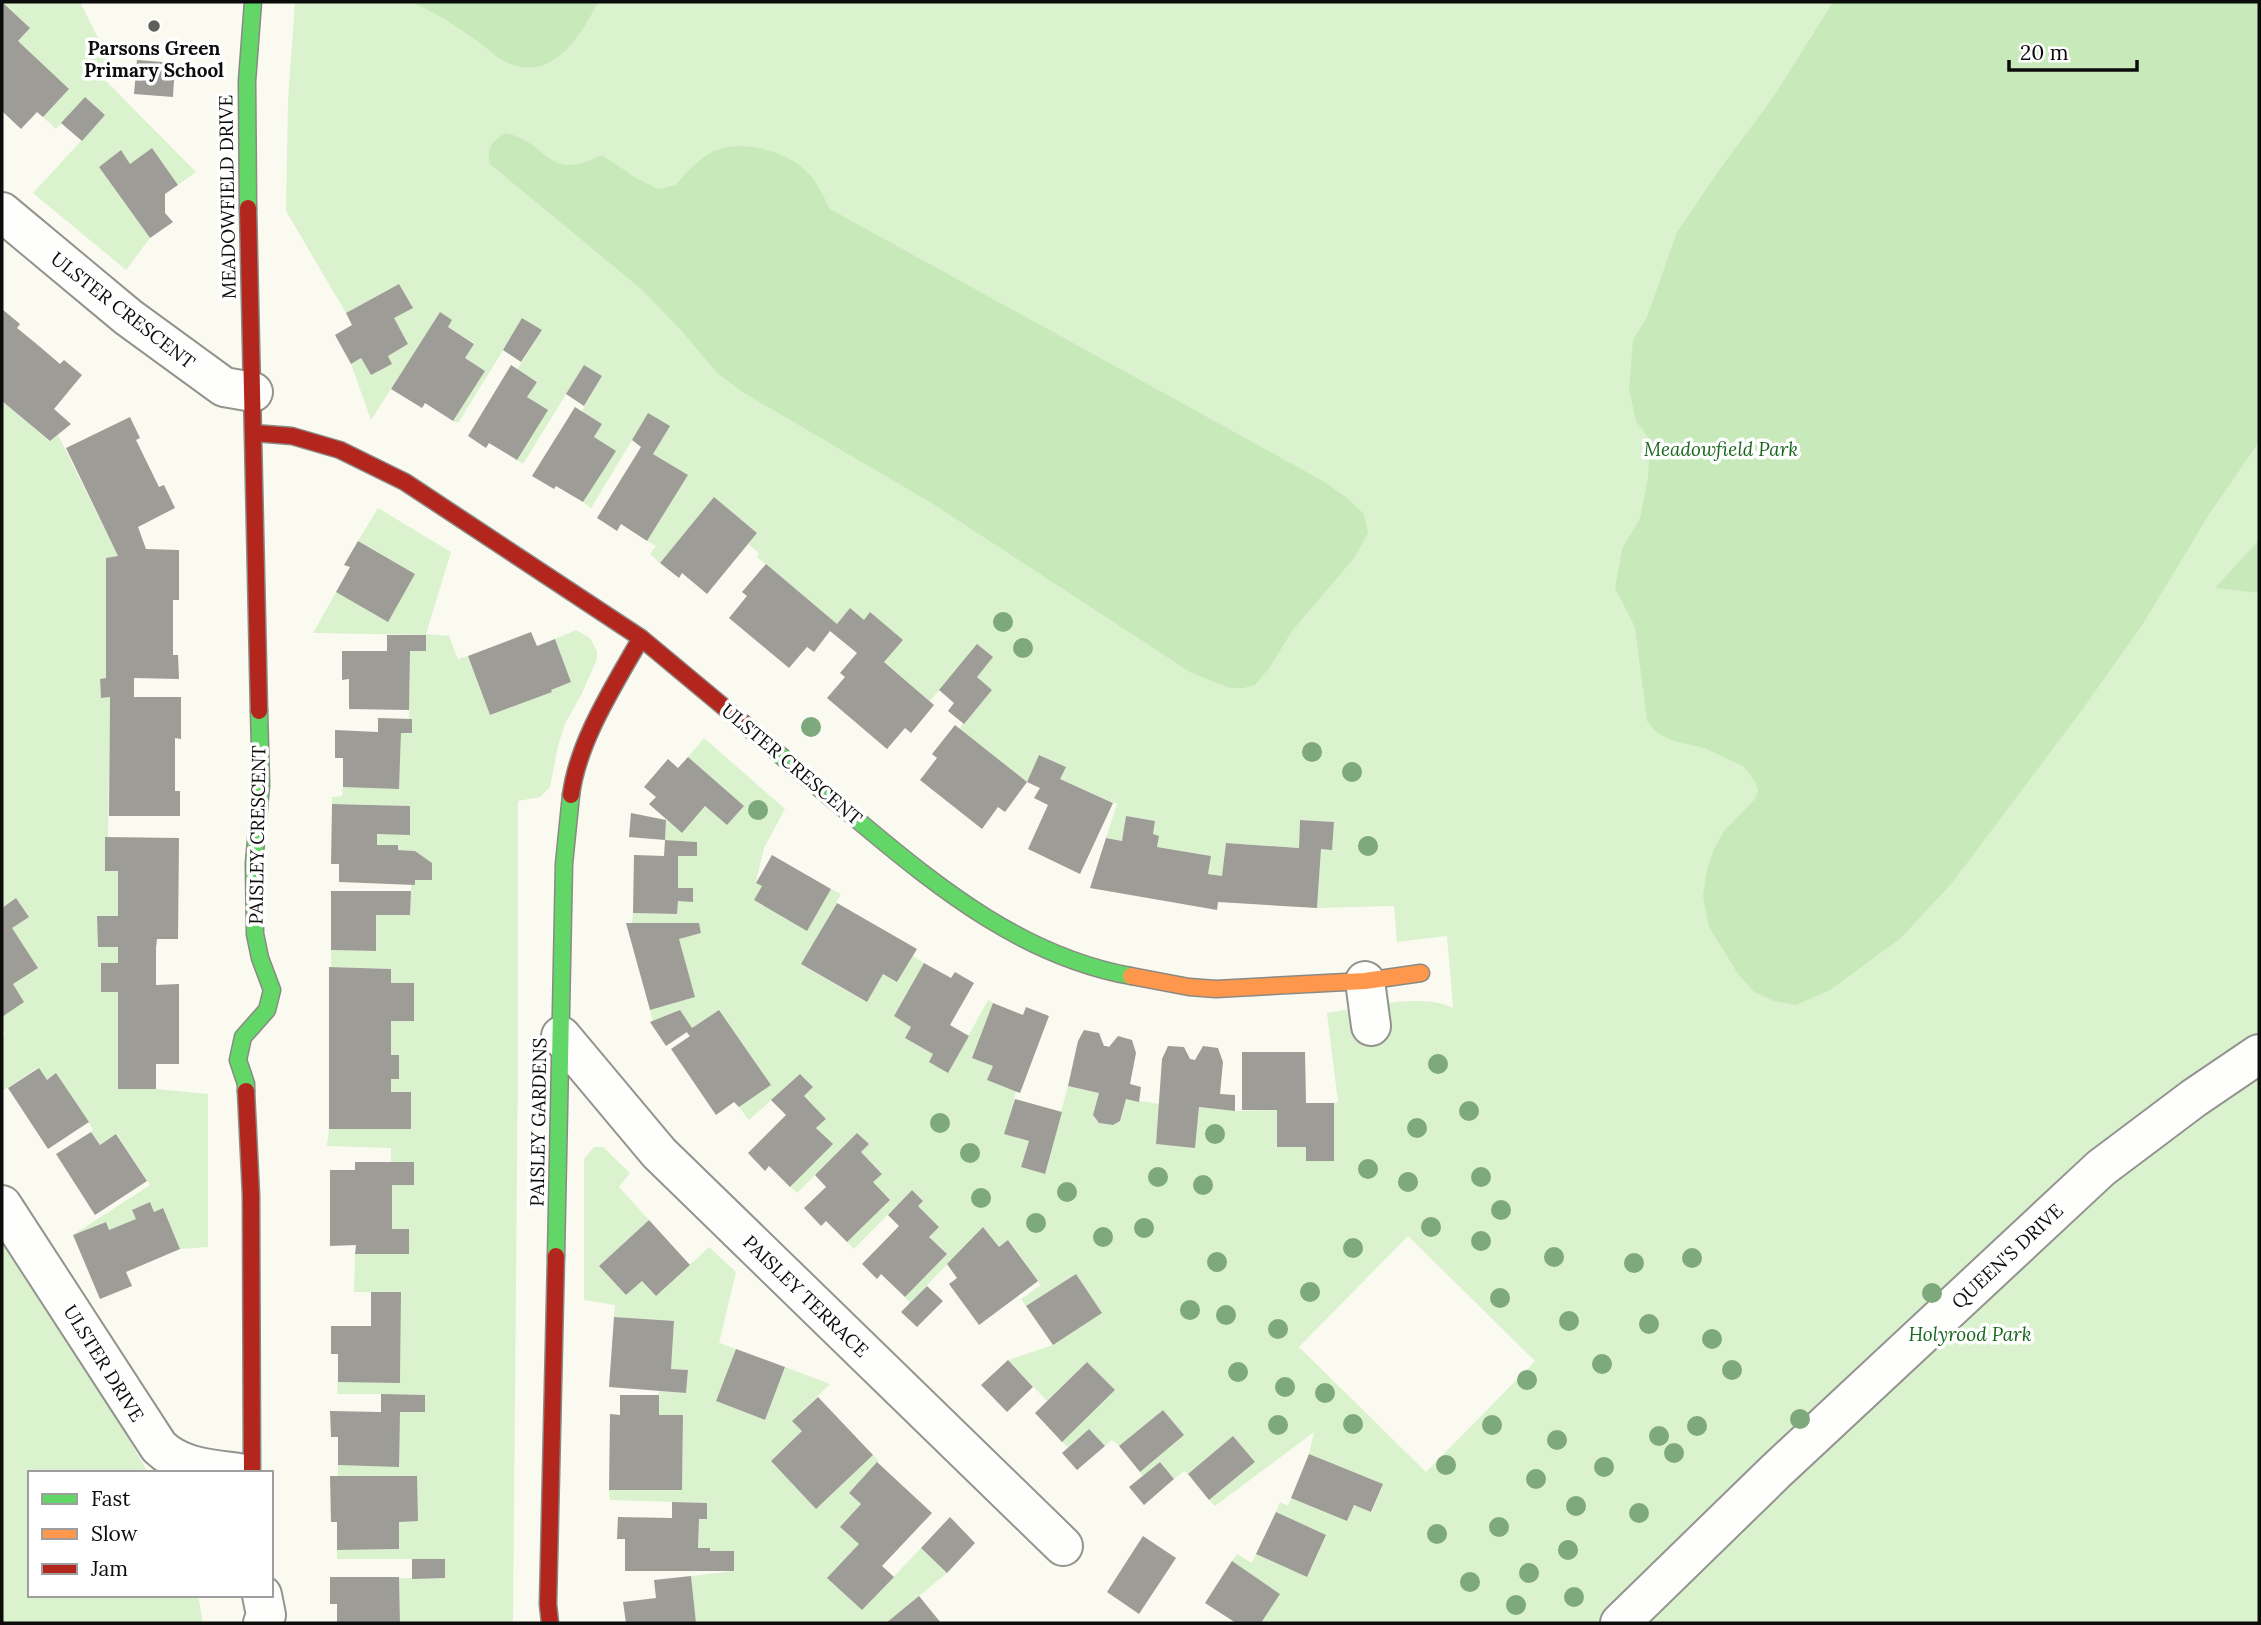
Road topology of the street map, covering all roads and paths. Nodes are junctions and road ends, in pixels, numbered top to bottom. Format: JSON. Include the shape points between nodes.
{"nodes":[{"id":1,"x":253,"y":2,"type":"edge"},
{"id":2,"x":2,"y":212,"type":"edge"},
{"id":3,"x":253,"y":393,"type":"junction"},
{"id":4,"x":253,"y":433,"type":"junction"},
{"id":5,"x":641,"y":638,"type":"junction"},
{"id":6,"x":1422,"y":973,"type":"dead end"},
{"id":7,"x":1365,"y":981,"type":"junction"},
{"id":8,"x":1371,"y":1026,"type":"dead end"},
{"id":9,"x":561,"y":1036,"type":"junction"},
{"id":10,"x":2259,"y":1054,"type":"edge"},
{"id":11,"x":2,"y":1205,"type":"edge"},
{"id":12,"x":225,"y":1471,"type":"edge"},
{"id":13,"x":252,"y":1471,"type":"edge"},
{"id":14,"x":1063,"y":1546,"type":"dead end"},
{"id":15,"x":262,"y":1597,"type":"edge"},
{"id":16,"x":263,"y":1623,"type":"edge"},
{"id":17,"x":550,"y":1623,"type":"edge"},
{"id":18,"x":1620,"y":1623,"type":"edge"}],
"edges":[{"from":1,"to":3,"type":"street","name":"MEADOWFIELD DRIVE","via":[[247,81]]},
{"from":2,"to":3,"type":"street","name":"ULSTER CRESCENT","via":[[128,317],[223,387]]},
{"from":3,"to":4,"type":"street","name":"PAISLEY CRESCENT"},
{"from":4,"to":5,"type":"street","name":"ULSTER CRESCENT","via":[[292,436],[341,450],[388,473]]},
{"from":4,"to":13,"type":"street","name":"PAISLEY CRESCENT","via":[[261,785],[254,863],[255,934],[272,990],[267,1010],[243,1037],[237,1060],[246,1084],[251,1195]]},
{"from":5,"to":7,"type":"street","name":"ULSTER CRESCENT","via":[[944,892],[1023,939],[1094,967],[1189,987]]},
{"from":5,"to":9,"type":"street","name":"PAISLEY GARDENS","via":[[591,730],[573,777],[564,864]]},
{"from":6,"to":7,"type":"street","name":"ULSTER CRESCENT"},
{"from":7,"to":8,"type":"street"},
{"from":9,"to":14,"type":"street","name":"PAISLEY TERRACE","via":[[659,1153]]},
{"from":9,"to":17,"type":"street","name":"PAISLEY GARDENS"},
{"from":10,"to":18,"type":"street","name":"QUEEN'S DRIVE","via":[[2101,1168]]},
{"from":11,"to":12,"type":"street","name":"ULSTER DRIVE","via":[[159,1447],[189,1466]]},
{"from":15,"to":16,"type":"street"}]}
